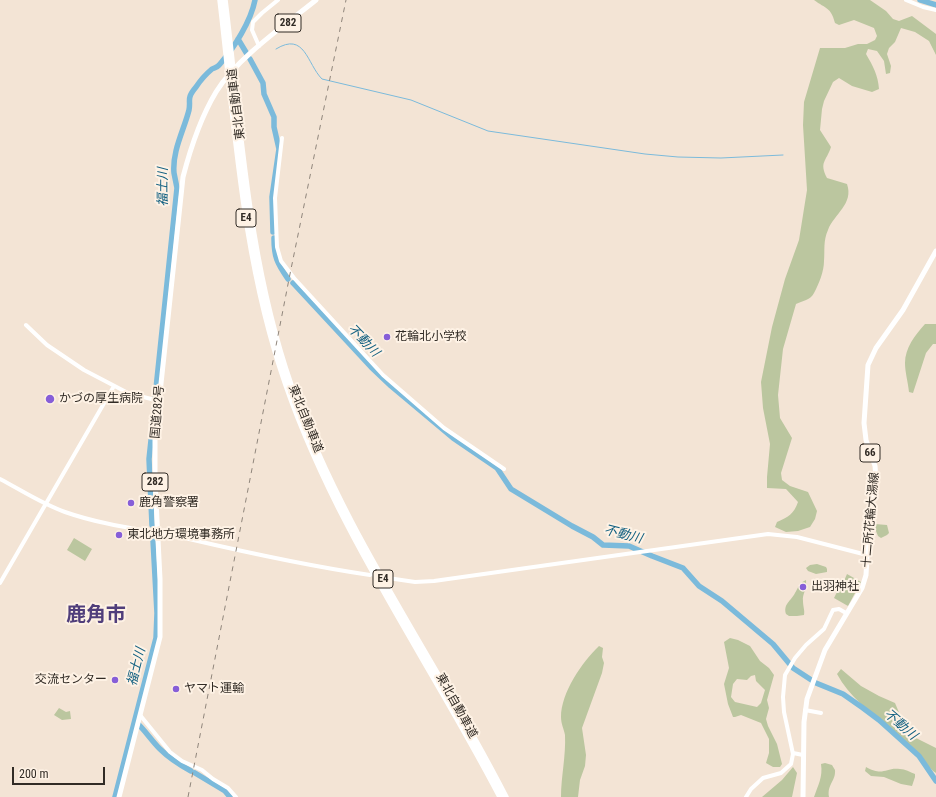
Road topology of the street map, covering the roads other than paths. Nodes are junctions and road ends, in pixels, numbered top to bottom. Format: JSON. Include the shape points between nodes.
{"nodes":[{"id":1,"x":220,"y":0,"type":"edge"},
{"id":2,"x":226,"y":0,"type":"edge"},
{"id":3,"x":278,"y":0,"type":"edge"},
{"id":4,"x":316,"y":0,"type":"edge"},
{"id":5,"x":906,"y":0,"type":"edge"},
{"id":6,"x":936,"y":10,"type":"edge"},
{"id":7,"x":259,"y":46,"type":"junction"},
{"id":8,"x":282,"y":138,"type":"dead end"},
{"id":9,"x":936,"y":251,"type":"edge"},
{"id":10,"x":26,"y":325,"type":"dead end"},
{"id":11,"x":114,"y":386,"type":"junction"},
{"id":12,"x":159,"y":401,"type":"junction"},
{"id":13,"x":504,"y":469,"type":"dead end"},
{"id":14,"x":0,"y":479,"type":"edge"},
{"id":15,"x":46,"y":504,"type":"junction"},
{"id":16,"x":156,"y":532,"type":"junction"},
{"id":17,"x":867,"y":555,"type":"junction"},
{"id":18,"x":370,"y":575,"type":"dead end"},
{"id":19,"x":388,"y":578,"type":"dead end"},
{"id":20,"x":0,"y":583,"type":"edge"},
{"id":21,"x":846,"y":613,"type":"junction"},
{"id":22,"x":805,"y":710,"type":"junction"},
{"id":23,"x":821,"y":712,"type":"dead end"},
{"id":24,"x":140,"y":717,"type":"junction"},
{"id":25,"x":792,"y":753,"type":"junction"},
{"id":26,"x":803,"y":755,"type":"junction"},
{"id":27,"x":120,"y":797,"type":"edge"},
{"id":28,"x":236,"y":797,"type":"edge"},
{"id":29,"x":500,"y":797,"type":"edge"},
{"id":30,"x":506,"y":797,"type":"edge"},
{"id":31,"x":746,"y":797,"type":"edge"},
{"id":32,"x":802,"y":797,"type":"edge"}],
"edges":[{"from":1,"to":29,"type":"highway","name":"東北自動車道","number":"E4","via":[[243,197],[256,276],[278,363],[305,435],[340,510]]},
{"from":2,"to":30,"type":"highway","name":"東北自動車道","number":"E4","via":[[255,241],[274,330],[293,391],[344,508]]},
{"from":3,"to":7,"type":"street","via":[[252,22],[252,30]]},
{"from":4,"to":7,"type":"main road","number":"282"},
{"from":5,"to":6,"type":"street"},
{"from":7,"to":12,"type":"main road","name":"国道282号","number":"282","via":[[231,73],[216,92],[189,154],[183,177]]},
{"from":8,"to":13,"type":"street","via":[[275,198],[278,255],[285,267],[383,375],[444,428]]},
{"from":9,"to":17,"type":"main road","name":"十二所花輪大湯線","number":"66","via":[[868,365],[864,423],[876,478]]},
{"from":10,"to":11,"type":"street","via":[[57,353]]},
{"from":11,"to":12,"type":"street"},
{"from":11,"to":15,"type":"street"},
{"from":12,"to":16,"type":"main road","name":"国道282号","number":"282","via":[[154,464]]},
{"from":14,"to":15,"type":"street"},
{"from":15,"to":16,"type":"street","via":[[89,520]]},
{"from":15,"to":20,"type":"street"},
{"from":16,"to":18,"type":"street"},
{"from":16,"to":24,"type":"main road","name":"国道282号","number":"282","via":[[160,579],[160,637]]},
{"from":17,"to":19,"type":"street","via":[[797,537],[768,534],[434,581],[415,582]]},
{"from":17,"to":21,"type":"main road","name":"十二所花輪大湯線","number":"66","via":[[866,575],[862,588]]},
{"from":21,"to":22,"type":"main road","name":"十二所花輪大湯線","number":"66","via":[[820,661]]},
{"from":21,"to":25,"type":"street","via":[[839,609],[833,610],[822,631],[806,644],[785,675],[784,712]]},
{"from":22,"to":23,"type":"street"},
{"from":22,"to":26,"type":"main road","name":"十二所花輪大湯線","number":"66"},
{"from":24,"to":27,"type":"main road","name":"国道282号","number":"282"},
{"from":24,"to":28,"type":"street","via":[[170,752],[202,770],[228,788]]},
{"from":25,"to":26,"type":"street"},
{"from":25,"to":31,"type":"street","via":[[791,764],[781,772],[763,778],[751,788]]},
{"from":26,"to":32,"type":"main road","name":"十二所花輪大湯線","number":"66"}]}
